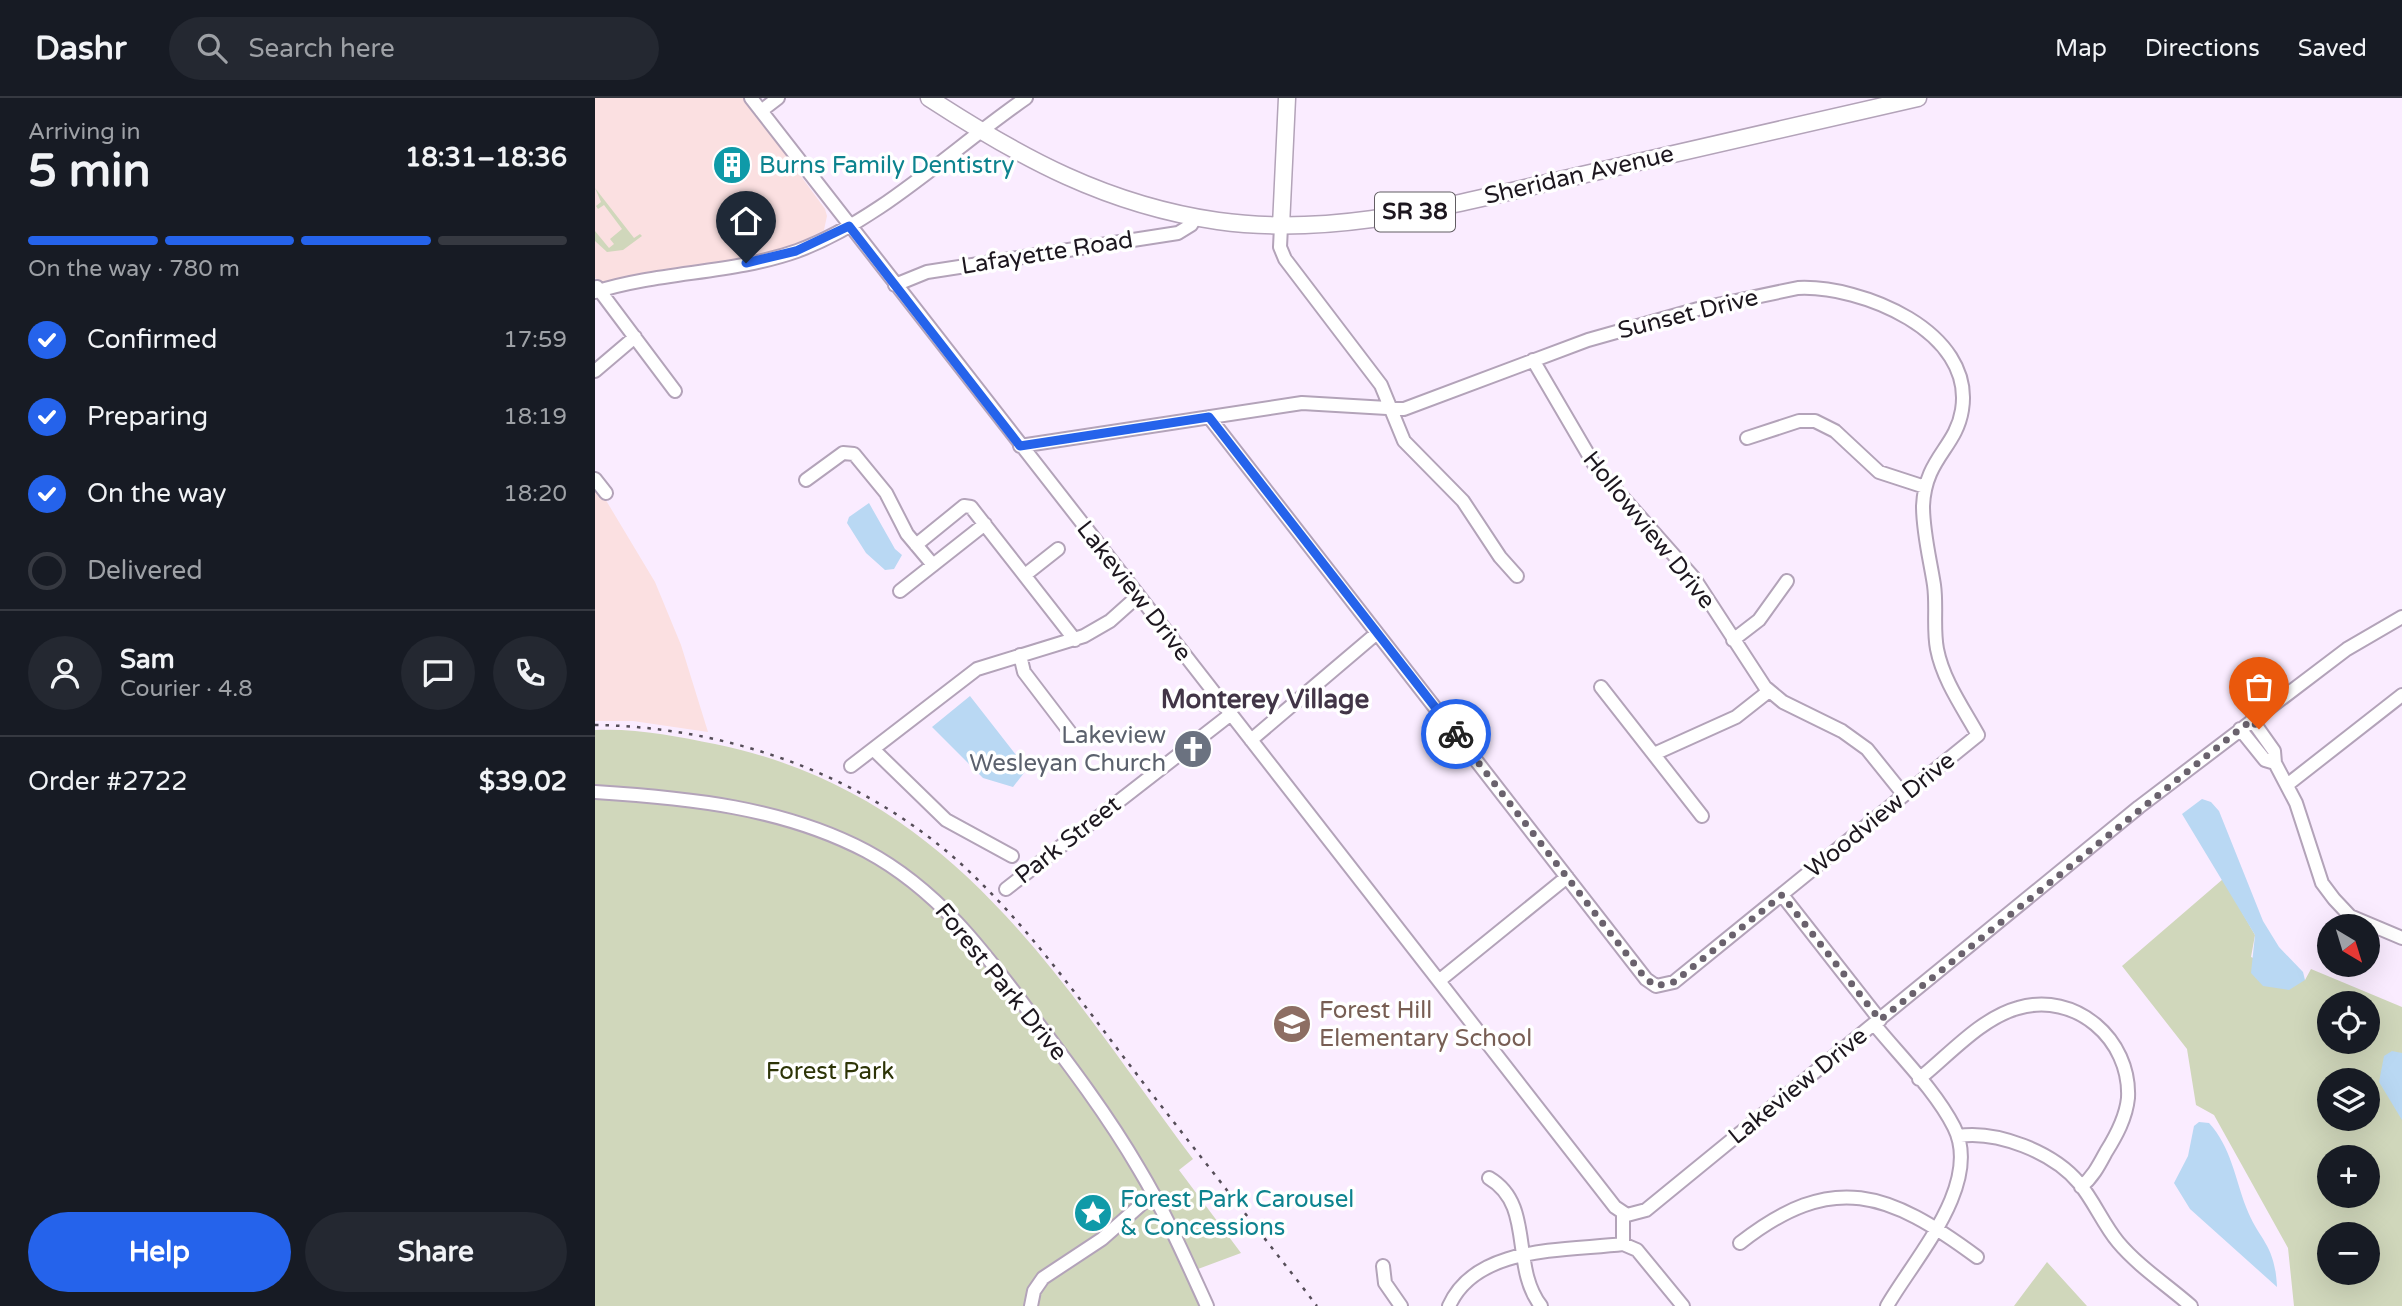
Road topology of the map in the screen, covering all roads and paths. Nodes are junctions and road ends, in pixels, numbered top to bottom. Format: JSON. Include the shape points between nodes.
{"nodes":[{"id":1,"x":751,"y":98,"type":"edge"},
{"id":2,"x":778,"y":98,"type":"edge"},
{"id":3,"x":929,"y":98,"type":"edge"},
{"id":4,"x":1026,"y":98,"type":"edge"},
{"id":5,"x":1287,"y":98,"type":"edge"},
{"id":6,"x":1918,"y":98,"type":"edge"},
{"id":7,"x":761,"y":111,"type":"junction"},
{"id":8,"x":979,"y":130,"type":"junction"},
{"id":9,"x":1196,"y":217,"type":"junction"},
{"id":10,"x":849,"y":226,"type":"junction"},
{"id":11,"x":1280,"y":226,"type":"junction"},
{"id":12,"x":895,"y":285,"type":"junction"},
{"id":13,"x":597,"y":289,"type":"edge"},
{"id":14,"x":635,"y":337,"type":"junction"},
{"id":15,"x":1533,"y":360,"type":"junction"},
{"id":16,"x":595,"y":371,"type":"edge"},
{"id":17,"x":675,"y":391,"type":"dead end"},
{"id":18,"x":1391,"y":411,"type":"junction"},
{"id":19,"x":1209,"y":417,"type":"junction"},
{"id":20,"x":1747,"y":438,"type":"dead end"},
{"id":21,"x":1020,"y":446,"type":"junction"},
{"id":22,"x":595,"y":479,"type":"edge"},
{"id":23,"x":806,"y":480,"type":"dead end"},
{"id":24,"x":1925,"y":487,"type":"junction"},
{"id":25,"x":606,"y":493,"type":"dead end"},
{"id":26,"x":985,"y":524,"type":"junction"},
{"id":27,"x":916,"y":545,"type":"junction"},
{"id":28,"x":1058,"y":548,"type":"dead end"},
{"id":29,"x":933,"y":565,"type":"junction"},
{"id":30,"x":1025,"y":575,"type":"junction"},
{"id":31,"x":1517,"y":576,"type":"dead end"},
{"id":32,"x":1787,"y":581,"type":"dead end"},
{"id":33,"x":900,"y":591,"type":"dead end"},
{"id":34,"x":1138,"y":596,"type":"junction"},
{"id":35,"x":2402,"y":617,"type":"edge"},
{"id":36,"x":1377,"y":633,"type":"junction"},
{"id":37,"x":1075,"y":640,"type":"junction"},
{"id":38,"x":1733,"y":640,"type":"junction"},
{"id":39,"x":1020,"y":655,"type":"junction"},
{"id":40,"x":1601,"y":687,"type":"dead end"},
{"id":41,"x":1769,"y":691,"type":"junction"},
{"id":42,"x":2402,"y":695,"type":"edge"},
{"id":43,"x":1231,"y":714,"type":"junction"},
{"id":44,"x":2252,"y":720,"type":"junction"},
{"id":45,"x":2240,"y":729,"type":"junction"},
{"id":46,"x":1072,"y":735,"type":"dead end"},
{"id":47,"x":1979,"y":735,"type":"joint"},
{"id":48,"x":1251,"y":740,"type":"junction"},
{"id":49,"x":873,"y":749,"type":"junction"},
{"id":50,"x":1654,"y":754,"type":"junction"},
{"id":51,"x":2275,"y":763,"type":"junction"},
{"id":52,"x":851,"y":766,"type":"dead end"},
{"id":53,"x":2287,"y":785,"type":"junction"},
{"id":54,"x":595,"y":792,"type":"edge"},
{"id":55,"x":1904,"y":795,"type":"junction"},
{"id":56,"x":1702,"y":816,"type":"dead end"},
{"id":57,"x":1012,"y":856,"type":"dead end"},
{"id":58,"x":1567,"y":877,"type":"junction"},
{"id":59,"x":1006,"y":889,"type":"dead end"},
{"id":60,"x":1782,"y":895,"type":"junction"},
{"id":61,"x":2402,"y":937,"type":"edge"},
{"id":62,"x":1440,"y":980,"type":"junction"},
{"id":63,"x":1877,"y":1022,"type":"junction"},
{"id":64,"x":1919,"y":1079,"type":"junction"},
{"id":65,"x":1958,"y":1136,"type":"junction"},
{"id":66,"x":1489,"y":1178,"type":"dead end"},
{"id":67,"x":2081,"y":1186,"type":"junction"},
{"id":68,"x":1153,"y":1194,"type":"junction"},
{"id":69,"x":1623,"y":1213,"type":"junction"},
{"id":70,"x":1937,"y":1227,"type":"junction"},
{"id":71,"x":1740,"y":1243,"type":"dead end"},
{"id":72,"x":1623,"y":1244,"type":"junction"},
{"id":73,"x":1522,"y":1256,"type":"junction"},
{"id":74,"x":1976,"y":1257,"type":"dead end"},
{"id":75,"x":1383,"y":1266,"type":"dead end"},
{"id":76,"x":1031,"y":1306,"type":"edge"},
{"id":77,"x":1207,"y":1306,"type":"edge"},
{"id":78,"x":1401,"y":1306,"type":"edge"},
{"id":79,"x":1448,"y":1306,"type":"edge"},
{"id":80,"x":1541,"y":1306,"type":"edge"},
{"id":81,"x":1683,"y":1306,"type":"edge"},
{"id":82,"x":1887,"y":1306,"type":"edge"},
{"id":83,"x":2191,"y":1306,"type":"edge"}],
"edges":[{"from":1,"to":7,"type":"street","name":"Lakeview Drive"},
{"from":2,"to":7,"type":"street"},
{"from":3,"to":8,"type":"main road","name":"Sheridan Avenue","number":"SR 38"},
{"from":4,"to":8,"type":"street"},
{"from":5,"to":11,"type":"main road"},
{"from":6,"to":11,"type":"main road","name":"Sheridan Avenue","number":"SR 38","via":[[1398,216]]},
{"from":7,"to":10,"type":"street","name":"Lakeview Drive"},
{"from":8,"to":9,"type":"main road","name":"Sheridan Avenue","number":"SR 38","via":[[1066,178],[1133,202]]},
{"from":8,"to":10,"type":"street"},
{"from":9,"to":11,"type":"main road","name":"Sheridan Avenue","number":"SR 38"},
{"from":9,"to":12,"type":"street","name":"Lafayette Road","via":[[1178,233],[927,272]]},
{"from":10,"to":12,"type":"street","name":"Lakeview Drive"},
{"from":10,"to":13,"type":"street","via":[[778,256]]},
{"from":11,"to":18,"type":"street","via":[[1285,259],[1365,361]]},
{"from":12,"to":21,"type":"street","name":"Lakeview Drive"},
{"from":13,"to":14,"type":"street"},
{"from":14,"to":16,"type":"street"},
{"from":14,"to":17,"type":"street"},
{"from":15,"to":18,"type":"street","name":"Sunset Drive"},
{"from":15,"to":24,"type":"street","name":"Sunset Drive","via":[[1637,325],[1786,290],[1813,288],[1872,299],[1927,333],[1949,357],[1962,385],[1960,420],[1932,465]]},
{"from":15,"to":38,"type":"street","name":"Hollowview Drive","via":[[1595,466],[1693,578]]},
{"from":18,"to":19,"type":"street","name":"Sunset Drive","via":[[1301,403]]},
{"from":18,"to":31,"type":"street","via":[[1411,450],[1454,491]]},
{"from":19,"to":21,"type":"street","name":"Sunset Drive"},
{"from":19,"to":36,"type":"street","name":"Woodview Drive"},
{"from":20,"to":24,"type":"street","via":[[1799,421],[1815,421],[1835,431],[1879,472]]},
{"from":21,"to":34,"type":"street","name":"Lakeview Drive"},
{"from":22,"to":25,"type":"street"},
{"from":23,"to":27,"type":"street","via":[[843,453],[853,454],[886,493]]},
{"from":24,"to":47,"type":"street","name":"Sunset Drive","via":[[1923,522],[1934,586],[1937,649],[1950,686]]},
{"from":26,"to":27,"type":"street","via":[[968,505]]},
{"from":26,"to":29,"type":"street"},
{"from":26,"to":30,"type":"street"},
{"from":27,"to":29,"type":"street"},
{"from":28,"to":30,"type":"street"},
{"from":29,"to":33,"type":"street"},
{"from":30,"to":37,"type":"street"},
{"from":32,"to":38,"type":"street","via":[[1759,620]]},
{"from":34,"to":37,"type":"street","via":[[1110,621]]},
{"from":34,"to":43,"type":"street","name":"Lakeview Drive"},
{"from":35,"to":44,"type":"street","name":"Lakeview Drive","via":[[2347,649]]},
{"from":36,"to":48,"type":"street"},
{"from":36,"to":58,"type":"street","name":"Woodview Drive"},
{"from":37,"to":39,"type":"street"},
{"from":38,"to":41,"type":"street","name":"Hollowview Drive"},
{"from":39,"to":46,"type":"street","via":[[1030,682]]},
{"from":39,"to":49,"type":"street","via":[[977,669]]},
{"from":40,"to":50,"type":"street"},
{"from":41,"to":50,"type":"street","via":[[1736,717]]},
{"from":41,"to":55,"type":"street","name":"Hollowview Drive","via":[[1867,749]]},
{"from":42,"to":53,"type":"street"},
{"from":43,"to":48,"type":"street","name":"Lakeview Drive"},
{"from":43,"to":59,"type":"street","name":"Park Street"},
{"from":44,"to":45,"type":"street","name":"Lakeview Drive"},
{"from":44,"to":51,"type":"street","via":[[2274,751]]},
{"from":45,"to":51,"type":"street","via":[[2265,760]]},
{"from":45,"to":63,"type":"street","name":"Lakeview Drive"},
{"from":47,"to":55,"type":"street","name":"Woodview Drive"},
{"from":48,"to":62,"type":"street","name":"Lakeview Drive"},
{"from":49,"to":52,"type":"street"},
{"from":49,"to":57,"type":"street","via":[[946,820]]},
{"from":50,"to":56,"type":"street"},
{"from":51,"to":53,"type":"street"},
{"from":53,"to":61,"type":"street","via":[[2322,883],[2334,900],[2350,916]]},
{"from":54,"to":68,"type":"street","name":"Forest Park Drive","via":[[731,806],[783,817],[865,851],[912,880],[948,911],[991,961],[1078,1077]]},
{"from":55,"to":60,"type":"street","name":"Woodview Drive"},
{"from":58,"to":60,"type":"street","name":"Woodview Drive","via":[[1646,979],[1661,987],[1674,982]]},
{"from":58,"to":62,"type":"street"},
{"from":60,"to":63,"type":"street"},
{"from":62,"to":69,"type":"street","name":"Lakeview Drive"},
{"from":63,"to":64,"type":"street"},
{"from":63,"to":69,"type":"street","name":"Lakeview Drive","via":[[1646,1210]]},
{"from":64,"to":65,"type":"street"},
{"from":64,"to":67,"type":"street","via":[[1994,1019],[2016,1008],[2052,1005],[2089,1018],[2120,1056],[2128,1096],[2113,1139],[2092,1177]]},
{"from":65,"to":67,"type":"street","via":[[1978,1133],[2005,1138],[2060,1167]]},
{"from":65,"to":70,"type":"street","via":[[1960,1180]]},
{"from":66,"to":73,"type":"street","via":[[1511,1199]]},
{"from":67,"to":83,"type":"street","via":[[2118,1242]]},
{"from":68,"to":76,"type":"street","via":[[1102,1239],[1043,1278]]},
{"from":68,"to":77,"type":"street","name":"Forest Park Drive"},
{"from":69,"to":72,"type":"street"},
{"from":70,"to":71,"type":"street","via":[[1881,1201],[1839,1197],[1795,1207]]},
{"from":70,"to":74,"type":"street"},
{"from":70,"to":82,"type":"street"},
{"from":72,"to":73,"type":"street"},
{"from":72,"to":81,"type":"street","via":[[1637,1250]]},
{"from":73,"to":79,"type":"street","via":[[1475,1271]]},
{"from":73,"to":80,"type":"street","via":[[1526,1281]]},
{"from":75,"to":78,"type":"street","via":[[1385,1283]]}]}
